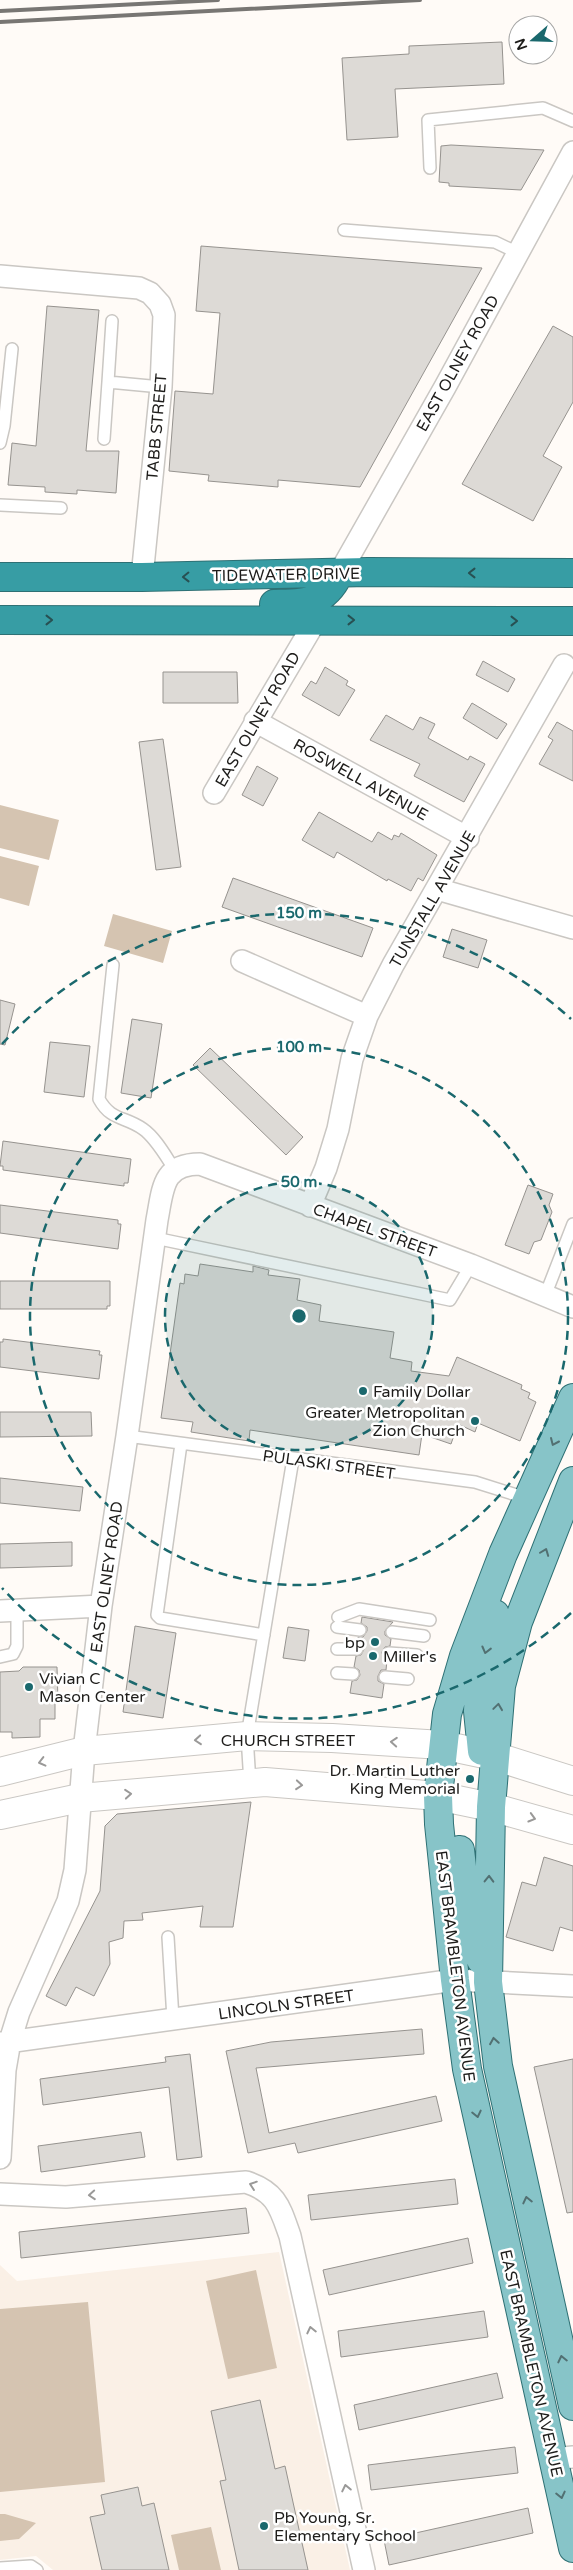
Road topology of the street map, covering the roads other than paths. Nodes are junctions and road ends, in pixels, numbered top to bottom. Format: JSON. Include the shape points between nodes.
{"nodes":[{"id":1,"x":573,"y":121,"type":"edge"},
{"id":2,"x":573,"y":152,"type":"edge"},
{"id":3,"x":430,"y":168,"type":"dead end"},
{"id":4,"x":344,"y":230,"type":"dead end"},
{"id":5,"x":518,"y":253,"type":"junction"},
{"id":6,"x":0,"y":276,"type":"edge"},
{"id":7,"x":112,"y":321,"type":"dead end"},
{"id":8,"x":12,"y":349,"type":"dead end"},
{"id":9,"x":108,"y":382,"type":"junction"},
{"id":10,"x":161,"y":387,"type":"junction"},
{"id":11,"x":104,"y":439,"type":"dead end"},
{"id":12,"x":0,"y":443,"type":"edge"},
{"id":13,"x":0,"y":505,"type":"edge"},
{"id":14,"x":61,"y":508,"type":"dead end"},
{"id":15,"x":573,"y":573,"type":"edge"},
{"id":16,"x":339,"y":574,"type":"junction"},
{"id":17,"x":0,"y":578,"type":"edge"},
{"id":18,"x":142,"y":578,"type":"junction"},
{"id":19,"x":0,"y":620,"type":"edge"},
{"id":20,"x":134,"y":620,"type":"junction"},
{"id":21,"x":316,"y":620,"type":"junction"},
{"id":22,"x":573,"y":622,"type":"edge"},
{"id":23,"x":564,"y":665,"type":"dead end"},
{"id":24,"x":255,"y":721,"type":"junction"},
{"id":25,"x":214,"y":793,"type":"dead end"},
{"id":26,"x":468,"y":838,"type":"junction"},
{"id":27,"x":437,"y":889,"type":"junction"},
{"id":28,"x":573,"y":928,"type":"edge"},
{"id":29,"x":242,"y":961,"type":"dead end"},
{"id":30,"x":113,"y":965,"type":"dead end"},
{"id":31,"x":367,"y":1016,"type":"junction"},
{"id":32,"x":175,"y":1170,"type":"junction"},
{"id":33,"x":310,"y":1206,"type":"junction"},
{"id":34,"x":572,"y":1231,"type":"edge"},
{"id":35,"x":155,"y":1238,"type":"junction"},
{"id":36,"x":566,"y":1248,"type":"edge"},
{"id":37,"x":573,"y":1257,"type":"edge"},
{"id":38,"x":471,"y":1265,"type":"junction"},
{"id":39,"x":545,"y":1296,"type":"junction"},
{"id":40,"x":573,"y":1307,"type":"edge"},
{"id":41,"x":573,"y":1398,"type":"edge"},
{"id":42,"x":128,"y":1436,"type":"junction"},
{"id":43,"x":181,"y":1444,"type":"junction"},
{"id":44,"x":293,"y":1459,"type":"junction"},
{"id":45,"x":573,"y":1481,"type":"edge"},
{"id":46,"x":529,"y":1498,"type":"junction"},
{"id":47,"x":497,"y":1568,"type":"junction"},
{"id":48,"x":100,"y":1606,"type":"junction"},
{"id":49,"x":9,"y":1611,"type":"edge"},
{"id":50,"x":430,"y":1620,"type":"dead end"},
{"id":51,"x":360,"y":1630,"type":"dead end"},
{"id":52,"x":392,"y":1632,"type":"dead end"},
{"id":53,"x":264,"y":1636,"type":"junction"},
{"id":54,"x":424,"y":1636,"type":"dead end"},
{"id":55,"x":337,"y":1649,"type":"dead end"},
{"id":56,"x":357,"y":1650,"type":"dead end"},
{"id":57,"x":388,"y":1653,"type":"dead end"},
{"id":58,"x":417,"y":1656,"type":"dead end"},
{"id":59,"x":0,"y":1657,"type":"edge"},
{"id":60,"x":337,"y":1673,"type":"dead end"},
{"id":61,"x":353,"y":1674,"type":"dead end"},
{"id":62,"x":385,"y":1677,"type":"dead end"},
{"id":63,"x":408,"y":1679,"type":"dead end"},
{"id":64,"x":247,"y":1736,"type":"junction"},
{"id":65,"x":442,"y":1746,"type":"junction"},
{"id":66,"x":84,"y":1751,"type":"junction"},
{"id":67,"x":488,"y":1755,"type":"junction"},
{"id":68,"x":0,"y":1772,"type":"edge"},
{"id":69,"x":573,"y":1781,"type":"edge"},
{"id":70,"x":250,"y":1783,"type":"junction"},
{"id":71,"x":445,"y":1797,"type":"junction"},
{"id":72,"x":80,"y":1798,"type":"junction"},
{"id":73,"x":491,"y":1806,"type":"junction"},
{"id":74,"x":0,"y":1815,"type":"edge"},
{"id":75,"x":573,"y":1830,"type":"edge"},
{"id":76,"x":168,"y":1937,"type":"dead end"},
{"id":77,"x":455,"y":1980,"type":"junction"},
{"id":78,"x":488,"y":1982,"type":"junction"},
{"id":79,"x":573,"y":1986,"type":"edge"},
{"id":80,"x":173,"y":2020,"type":"junction"},
{"id":81,"x":5,"y":2042,"type":"edge"},
{"id":82,"x":0,"y":2158,"type":"edge"},
{"id":83,"x":0,"y":2194,"type":"edge"},
{"id":84,"x":573,"y":2406,"type":"edge"},
{"id":85,"x":563,"y":2458,"type":"edge"},
{"id":86,"x":573,"y":2548,"type":"edge"},
{"id":87,"x":0,"y":2568,"type":"edge"},
{"id":88,"x":37,"y":2570,"type":"edge"},
{"id":89,"x":364,"y":2570,"type":"edge"}],
"edges":[{"from":1,"to":3,"type":"lane","via":[[543,108],[428,120]]},
{"from":2,"to":5,"type":"street","name":"EAST OLNEY ROAD"},
{"from":4,"to":5,"type":"lane","via":[[496,242]]},
{"from":5,"to":16,"type":"street","name":"EAST OLNEY ROAD"},
{"from":6,"to":10,"type":"street","name":"TABB STREET","via":[[139,288],[150,293],[160,304],[164,315]]},
{"from":7,"to":9,"type":"lane"},
{"from":8,"to":12,"type":"lane"},
{"from":9,"to":10,"type":"lane"},
{"from":9,"to":11,"type":"lane"},
{"from":10,"to":18,"type":"street","name":"TABB STREET"},
{"from":13,"to":14,"type":"lane"},
{"from":15,"to":16,"type":"highway","name":"TIDEWATER DRIVE","one_way":true},
{"from":16,"to":18,"type":"highway","name":"TIDEWATER DRIVE","one_way":true},
{"from":16,"to":20,"type":"highway","via":[[325,595],[316,600],[208,605]]},
{"from":17,"to":18,"type":"highway","name":"TIDEWATER DRIVE"},
{"from":19,"to":20,"type":"highway","one_way":true},
{"from":20,"to":21,"type":"highway"},
{"from":21,"to":22,"type":"highway","one_way":true},
{"from":21,"to":24,"type":"street","name":"EAST OLNEY ROAD"},
{"from":23,"to":26,"type":"street","name":"TUNSTALL AVENUE"},
{"from":24,"to":25,"type":"street","name":"EAST OLNEY ROAD"},
{"from":24,"to":26,"type":"street","name":"ROSWELL AVENUE"},
{"from":26,"to":27,"type":"street","name":"TUNSTALL AVENUE"},
{"from":27,"to":28,"type":"street"},
{"from":27,"to":31,"type":"street","name":"TUNSTALL AVENUE"},
{"from":29,"to":31,"type":"street"},
{"from":30,"to":32,"type":"lane","via":[[99,1099],[114,1117],[145,1130]]},
{"from":31,"to":33,"type":"street","via":[[352,1059],[338,1129]]},
{"from":32,"to":33,"type":"street","name":"CHAPEL STREET","via":[[186,1164],[200,1164]]},
{"from":32,"to":35,"type":"street","name":"EAST OLNEY ROAD","via":[[163,1185]]},
{"from":33,"to":38,"type":"street","name":"CHAPEL STREET"},
{"from":34,"to":36,"type":"lane"},
{"from":35,"to":38,"type":"lane","via":[[450,1300]]},
{"from":35,"to":42,"type":"street","name":"EAST OLNEY ROAD"},
{"from":36,"to":37,"type":"lane"},
{"from":36,"to":39,"type":"lane"},
{"from":38,"to":39,"type":"street","name":"CHAPEL STREET"},
{"from":39,"to":40,"type":"street","name":"CHAPEL STREET"},
{"from":41,"to":46,"type":"main road","name":"EAST BRAMBLETON AVENUE","one_way":true},
{"from":42,"to":43,"type":"lane","name":"PULASKI STREET"},
{"from":42,"to":48,"type":"street","name":"EAST OLNEY ROAD"},
{"from":43,"to":44,"type":"lane","name":"PULASKI STREET"},
{"from":43,"to":53,"type":"lane","via":[[157,1615]]},
{"from":44,"to":46,"type":"lane","name":"PULASKI STREET","via":[[475,1482]]},
{"from":44,"to":53,"type":"lane"},
{"from":67,"to":45,"type":"main road","name":"EAST BRAMBLETON AVENUE","one_way":true,"via":[[501,1686],[518,1622]]},
{"from":46,"to":47,"type":"main road","name":"EAST BRAMBLETON AVENUE"},
{"from":47,"to":65,"type":"main road","name":"EAST BRAMBLETON AVENUE","via":[[461,1664]]},
{"from":47,"to":67,"type":"main road","one_way":true,"via":[[498,1603],[480,1676],[478,1710]]},
{"from":48,"to":49,"type":"street"},
{"from":48,"to":66,"type":"street","name":"EAST OLNEY ROAD"},
{"from":49,"to":59,"type":"lane","via":[[17,1646],[13,1654]]},
{"from":50,"to":51,"type":"lane","via":[[359,1609],[338,1622]]},
{"from":52,"to":54,"type":"lane"},
{"from":53,"to":64,"type":"lane"},
{"from":55,"to":56,"type":"lane"},
{"from":57,"to":58,"type":"lane"},
{"from":60,"to":61,"type":"lane"},
{"from":62,"to":63,"type":"lane"},
{"from":65,"to":64,"type":"main road","name":"CHURCH STREET","one_way":true},
{"from":64,"to":66,"type":"main road","name":"CHURCH STREET","one_way":true},
{"from":64,"to":70,"type":"lane"},
{"from":65,"to":67,"type":"main road","name":"CHURCH STREET"},
{"from":65,"to":71,"type":"main road","name":"EAST BRAMBLETON AVENUE"},
{"from":66,"to":68,"type":"main road","name":"CHURCH STREET","one_way":true},
{"from":66,"to":72,"type":"street","name":"EAST OLNEY ROAD"},
{"from":67,"to":69,"type":"main road","name":"CHURCH STREET"},
{"from":67,"to":73,"type":"main road","name":"EAST BRAMBLETON AVENUE"},
{"from":70,"to":71,"type":"main road","one_way":true},
{"from":72,"to":70,"type":"main road","one_way":true},
{"from":71,"to":73,"type":"main road"},
{"from":71,"to":77,"type":"main road","name":"EAST BRAMBLETON AVENUE","via":[[439,1824]]},
{"from":71,"to":78,"type":"main road","via":[[469,1928]]},
{"from":72,"to":74,"type":"main road"},
{"from":72,"to":81,"type":"street","name":"EAST OLNEY ROAD","via":[[75,1870],[68,1901]]},
{"from":73,"to":75,"type":"main road","one_way":true},
{"from":78,"to":73,"type":"main road","name":"EAST BRAMBLETON AVENUE","one_way":true},
{"from":76,"to":80,"type":"lane"},
{"from":77,"to":78,"type":"street","name":"LINCOLN STREET"},
{"from":77,"to":80,"type":"street","name":"LINCOLN STREET"},
{"from":77,"to":85,"type":"main road","name":"EAST BRAMBLETON AVENUE","one_way":true,"via":[[474,2102]]},
{"from":78,"to":79,"type":"street","name":"LINCOLN STREET"},
{"from":84,"to":78,"type":"main road","name":"EAST BRAMBLETON AVENUE","one_way":true,"via":[[498,2066]]},
{"from":80,"to":81,"type":"street","name":"LINCOLN STREET"},
{"from":81,"to":82,"type":"street","name":"EAST OLNEY ROAD"},
{"from":89,"to":83,"type":"street","one_way":true,"via":[[290,2236],[280,2206],[271,2194],[246,2182],[66,2197]]},
{"from":85,"to":86,"type":"main road","name":"EAST BRAMBLETON AVENUE","one_way":true},
{"from":87,"to":88,"type":"lane","via":[[31,2566]]}]}
